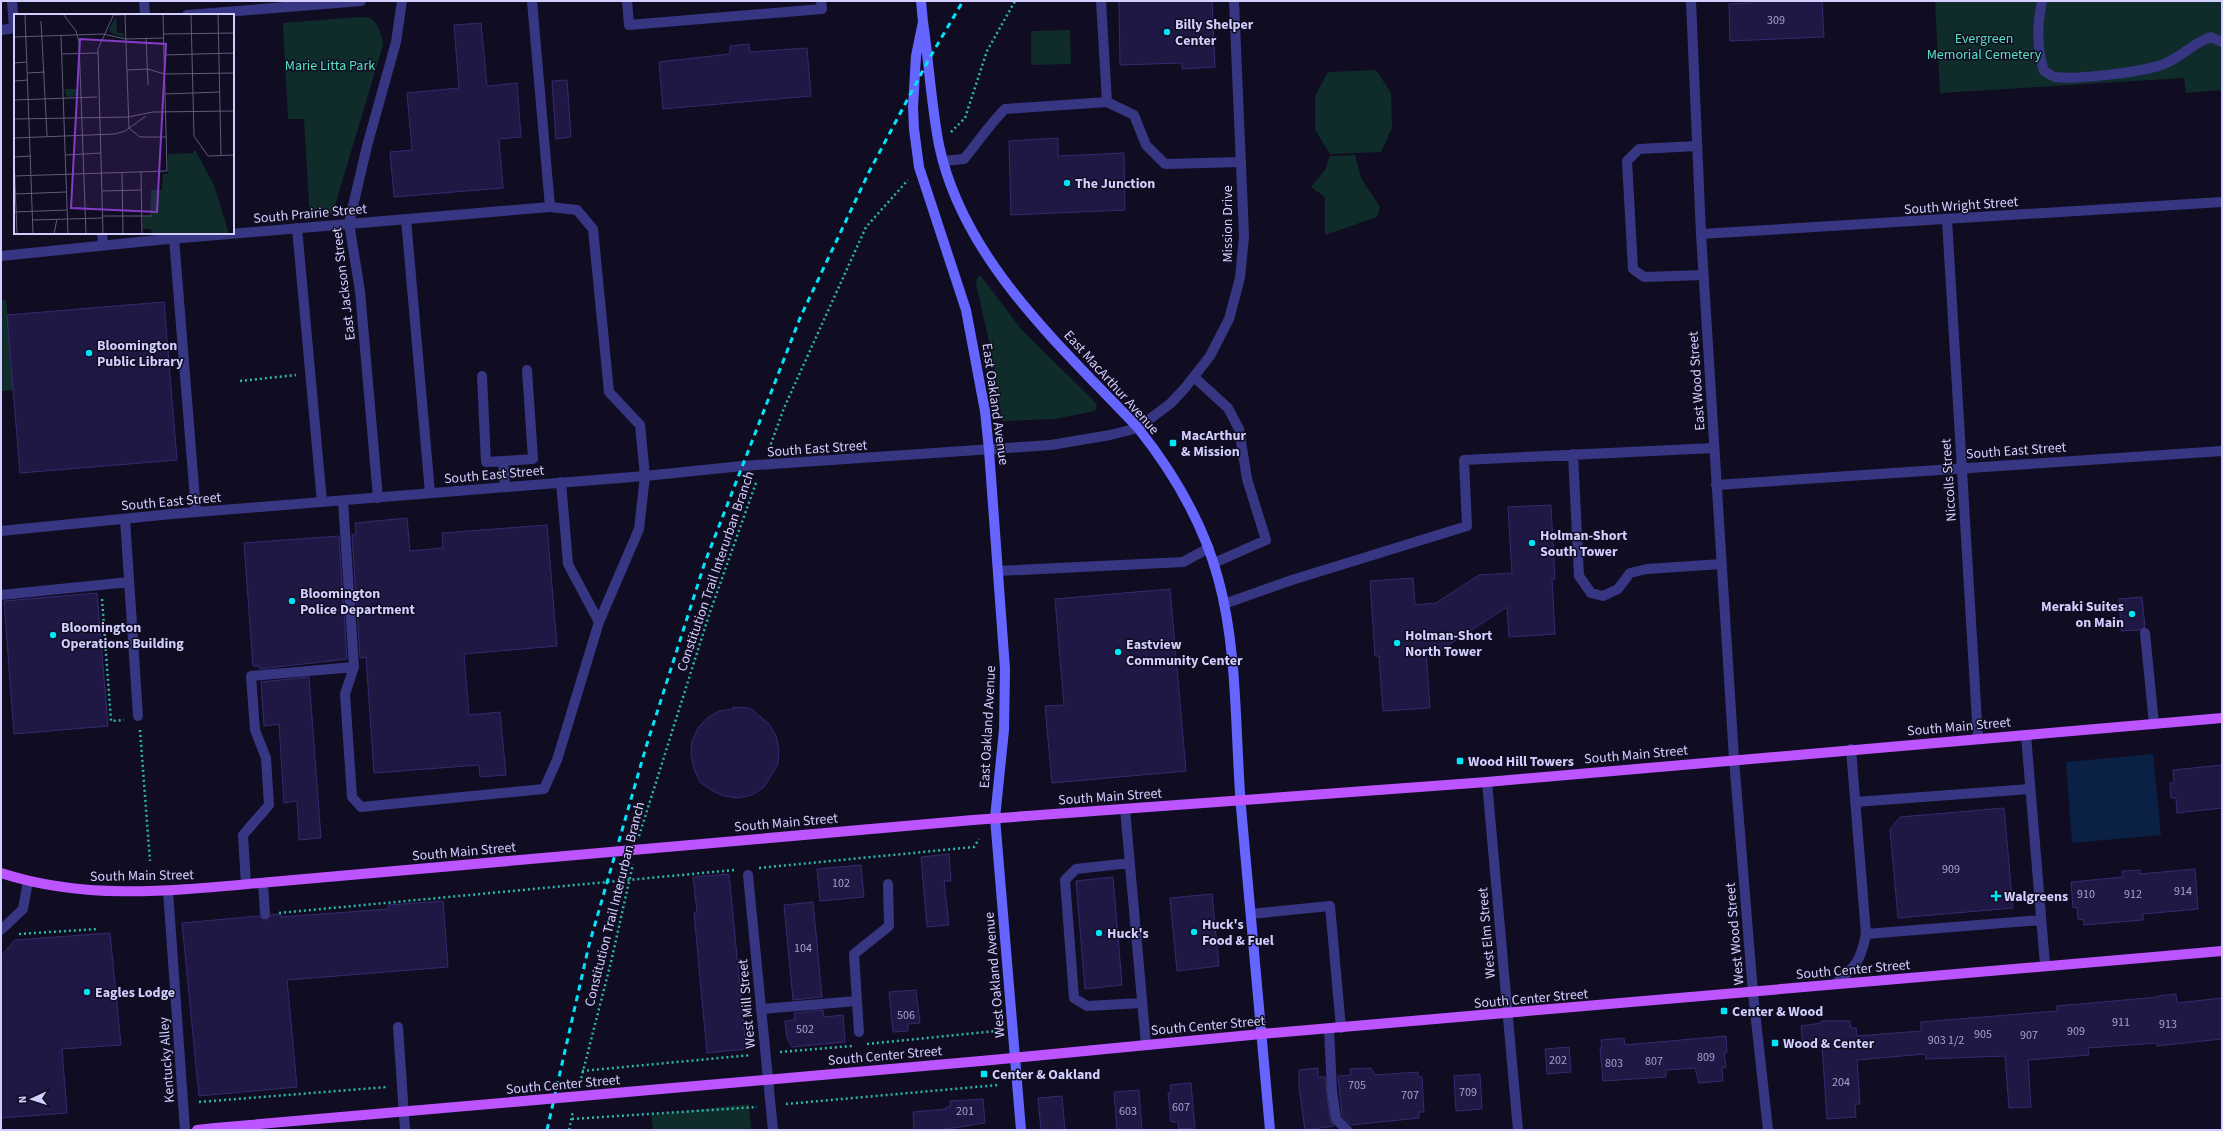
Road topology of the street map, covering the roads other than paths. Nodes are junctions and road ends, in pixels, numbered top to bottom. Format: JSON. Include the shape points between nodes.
{"nodes":[{"id":1,"x":12,"y":1,"type":"edge"},
{"id":2,"x":144,"y":1,"type":"edge"},
{"id":3,"x":361,"y":1,"type":"edge"},
{"id":4,"x":402,"y":1,"type":"edge"},
{"id":5,"x":532,"y":1,"type":"edge"},
{"id":6,"x":627,"y":1,"type":"edge"},
{"id":7,"x":821,"y":1,"type":"edge"},
{"id":8,"x":921,"y":1,"type":"edge"},
{"id":9,"x":1101,"y":1,"type":"edge"},
{"id":10,"x":1234,"y":1,"type":"edge"},
{"id":11,"x":1691,"y":1,"type":"edge"},
{"id":12,"x":2042,"y":1,"type":"edge"},
{"id":13,"x":269,"y":5,"type":"edge"},
{"id":14,"x":145,"y":14,"type":"edge"},
{"id":15,"x":195,"y":14,"type":"edge"},
{"id":16,"x":14,"y":19,"type":"edge"},
{"id":17,"x":923,"y":22,"type":"junction"},
{"id":18,"x":14,"y":28,"type":"edge"},
{"id":19,"x":1,"y":30,"type":"edge"},
{"id":20,"x":2222,"y":42,"type":"edge"},
{"id":21,"x":1107,"y":102,"type":"junction"},
{"id":22,"x":1697,"y":146,"type":"junction"},
{"id":23,"x":944,"y":160,"type":"junction"},
{"id":24,"x":1240,"y":162,"type":"junction"},
{"id":25,"x":2222,"y":202,"type":"edge"},
{"id":26,"x":550,"y":207,"type":"junction"},
{"id":27,"x":406,"y":219,"type":"junction"},
{"id":28,"x":1947,"y":220,"type":"junction"},
{"id":29,"x":349,"y":223,"type":"junction"},
{"id":30,"x":297,"y":228,"type":"junction"},
{"id":31,"x":234,"y":233,"type":"edge"},
{"id":32,"x":102,"y":234,"type":"edge"},
{"id":33,"x":223,"y":234,"type":"edge"},
{"id":34,"x":1701,"y":234,"type":"junction"},
{"id":35,"x":174,"y":238,"type":"junction"},
{"id":36,"x":103,"y":245,"type":"junction"},
{"id":37,"x":1,"y":256,"type":"edge"},
{"id":38,"x":1703,"y":274,"type":"junction"},
{"id":39,"x":527,"y":370,"type":"dead end"},
{"id":40,"x":482,"y":376,"type":"dead end"},
{"id":41,"x":1194,"y":377,"type":"junction"},
{"id":42,"x":1138,"y":428,"type":"junction"},
{"id":43,"x":1714,"y":448,"type":"junction"},
{"id":44,"x":989,"y":450,"type":"junction"},
{"id":45,"x":2222,"y":451,"type":"edge"},
{"id":46,"x":1573,"y":454,"type":"junction"},
{"id":47,"x":504,"y":461,"type":"junction"},
{"id":48,"x":1961,"y":467,"type":"junction"},
{"id":49,"x":645,"y":476,"type":"junction"},
{"id":50,"x":561,"y":482,"type":"junction"},
{"id":51,"x":1716,"y":484,"type":"junction"},
{"id":52,"x":505,"y":487,"type":"junction"},
{"id":53,"x":430,"y":493,"type":"junction"},
{"id":54,"x":378,"y":498,"type":"junction"},
{"id":55,"x":343,"y":501,"type":"junction"},
{"id":56,"x":322,"y":502,"type":"junction"},
{"id":57,"x":196,"y":512,"type":"junction"},
{"id":58,"x":125,"y":519,"type":"junction"},
{"id":59,"x":1,"y":531,"type":"edge"},
{"id":60,"x":1209,"y":548,"type":"junction"},
{"id":61,"x":1214,"y":563,"type":"junction"},
{"id":62,"x":1722,"y":564,"type":"junction"},
{"id":63,"x":998,"y":571,"type":"junction"},
{"id":64,"x":129,"y":582,"type":"junction"},
{"id":65,"x":1,"y":595,"type":"edge"},
{"id":66,"x":1224,"y":604,"type":"junction"},
{"id":67,"x":599,"y":622,"type":"junction"},
{"id":68,"x":2145,"y":633,"type":"dead end"},
{"id":69,"x":354,"y":667,"type":"junction"},
{"id":70,"x":138,"y":716,"type":"dead end"},
{"id":71,"x":2222,"y":718,"type":"edge"},
{"id":72,"x":2154,"y":724,"type":"junction"},
{"id":73,"x":2026,"y":735,"type":"junction"},
{"id":74,"x":1978,"y":738,"type":"junction"},
{"id":75,"x":1851,"y":749,"type":"junction"},
{"id":76,"x":1734,"y":760,"type":"junction"},
{"id":77,"x":1487,"y":782,"type":"junction"},
{"id":78,"x":2030,"y":789,"type":"junction"},
{"id":79,"x":1241,"y":801,"type":"junction"},
{"id":80,"x":1855,"y":802,"type":"junction"},
{"id":81,"x":1125,"y":809,"type":"junction"},
{"id":82,"x":995,"y":818,"type":"junction"},
{"id":83,"x":1130,"y":863,"type":"junction"},
{"id":84,"x":1,"y":873,"type":"edge"},
{"id":85,"x":748,"y":875,"type":"dead end"},
{"id":86,"x":28,"y":881,"type":"junction"},
{"id":87,"x":263,"y":883,"type":"junction"},
{"id":88,"x":246,"y":884,"type":"junction"},
{"id":89,"x":888,"y":884,"type":"dead end"},
{"id":90,"x":168,"y":892,"type":"junction"},
{"id":91,"x":265,"y":914,"type":"road end"},
{"id":92,"x":1251,"y":914,"type":"junction"},
{"id":93,"x":2041,"y":920,"type":"junction"},
{"id":94,"x":1,"y":930,"type":"edge"},
{"id":95,"x":1866,"y":934,"type":"junction"},
{"id":96,"x":2222,"y":951,"type":"edge"},
{"id":97,"x":2045,"y":965,"type":"junction"},
{"id":98,"x":1835,"y":984,"type":"junction"},
{"id":99,"x":1753,"y":993,"type":"junction"},
{"id":100,"x":857,"y":1001,"type":"junction"},
{"id":101,"x":1142,"y":1003,"type":"junction"},
{"id":102,"x":761,"y":1008,"type":"junction"},
{"id":103,"x":1508,"y":1014,"type":"junction"},
{"id":104,"x":398,"y":1027,"type":"dead end"},
{"id":105,"x":1341,"y":1028,"type":"junction"},
{"id":106,"x":1328,"y":1029,"type":"junction"},
{"id":107,"x":859,"y":1032,"type":"dead end"},
{"id":108,"x":1261,"y":1034,"type":"junction"},
{"id":109,"x":1146,"y":1045,"type":"junction"},
{"id":110,"x":1015,"y":1058,"type":"junction"},
{"id":111,"x":185,"y":1130,"type":"edge"},
{"id":112,"x":197,"y":1130,"type":"edge"},
{"id":113,"x":405,"y":1130,"type":"edge"},
{"id":114,"x":773,"y":1130,"type":"edge"},
{"id":115,"x":1021,"y":1130,"type":"edge"},
{"id":116,"x":1270,"y":1130,"type":"edge"},
{"id":117,"x":1347,"y":1130,"type":"edge"},
{"id":118,"x":1518,"y":1130,"type":"edge"},
{"id":119,"x":1768,"y":1130,"type":"edge"}],
"edges":[{"from":1,"to":16,"type":"street"},
{"from":2,"to":14,"type":"street"},
{"from":3,"to":13,"type":"street"},
{"from":4,"to":29,"type":"street","name":"East Jackson Street","via":[[396,42]]},
{"from":5,"to":26,"type":"street"},
{"from":6,"to":7,"type":"street","via":[[630,25],[822,9]]},
{"from":8,"to":17,"type":"main road","name":"East Oakland Avenue"},
{"from":9,"to":21,"type":"street"},
{"from":10,"to":24,"type":"street","name":"Mission Drive"},
{"from":11,"to":22,"type":"street","name":"East Wood Street"},
{"from":12,"to":20,"type":"street","via":[[2038,20],[2038,53],[2044,71],[2054,76],[2105,75],[2162,65],[2177,58],[2197,42],[2211,37]]},
{"from":13,"to":15,"type":"street"},
{"from":17,"to":23,"type":"main road","name":"East MacArthur Avenue","via":[[939,145]]},
{"from":17,"to":44,"type":"main road","name":"East Oakland Avenue","via":[[916,56],[914,89],[914,129],[919,168],[966,310],[985,411]]},
{"from":18,"to":19,"type":"street"},
{"from":21,"to":23,"type":"street","via":[[1005,109],[964,158]]},
{"from":21,"to":24,"type":"street","via":[[1134,115],[1146,144],[1165,164]]},
{"from":22,"to":34,"type":"street","name":"East Wood Street"},
{"from":22,"to":38,"type":"street","via":[[1639,149],[1627,161],[1633,269],[1644,277]]},
{"from":23,"to":42,"type":"main road","name":"East MacArthur Avenue","via":[[955,194],[969,224],[1003,280],[1023,306]]},
{"from":24,"to":41,"type":"street","name":"Mission Drive","via":[[1244,236],[1236,299],[1220,338]]},
{"from":25,"to":28,"type":"street","name":"South Wright Street"},
{"from":26,"to":27,"type":"street","name":"South Prairie Street"},
{"from":26,"to":49,"type":"street","name":"South Prairie Street","via":[[577,210],[593,229],[609,392],[640,425]]},
{"from":27,"to":29,"type":"street","name":"South Prairie Street"},
{"from":27,"to":53,"type":"street"},
{"from":28,"to":34,"type":"street","name":"South Wright Street"},
{"from":28,"to":48,"type":"street","name":"Niccolls Street"},
{"from":29,"to":30,"type":"street","name":"South Prairie Street"},
{"from":29,"to":54,"type":"street","name":"East Jackson Street","via":[[360,291]]},
{"from":30,"to":31,"type":"street","name":"South Prairie Street"},
{"from":30,"to":56,"type":"street"},
{"from":32,"to":36,"type":"street"},
{"from":33,"to":35,"type":"street","name":"South Prairie Street"},
{"from":34,"to":38,"type":"street","name":"East Wood Street"},
{"from":35,"to":36,"type":"street","name":"South Prairie Street"},
{"from":35,"to":57,"type":"street"},
{"from":36,"to":37,"type":"street","name":"South Prairie Street"},
{"from":38,"to":43,"type":"street","name":"East Wood Street"},
{"from":39,"to":47,"type":"street","via":[[533,459]]},
{"from":40,"to":47,"type":"street","via":[[486,462]]},
{"from":41,"to":42,"type":"street","name":"Mission Drive","via":[[1171,403]]},
{"from":41,"to":61,"type":"street","via":[[1228,408],[1239,429],[1247,479],[1266,540]]},
{"from":42,"to":44,"type":"street","name":"Mission Drive","via":[[1051,445]]},
{"from":42,"to":60,"type":"main road","name":"East MacArthur Avenue","via":[[1173,477]]},
{"from":43,"to":46,"type":"street"},
{"from":43,"to":51,"type":"street","name":"East Wood Street"},
{"from":44,"to":49,"type":"street","name":"South East Street","via":[[763,465]]},
{"from":44,"to":63,"type":"main road","name":"East Oakland Avenue"},
{"from":45,"to":48,"type":"street","name":"South East Street"},
{"from":46,"to":62,"type":"street","via":[[1579,576],[1591,593],[1603,596],[1618,589],[1630,573],[1647,569]]},
{"from":46,"to":66,"type":"street","via":[[1464,460],[1468,526],[1292,580]]},
{"from":47,"to":52,"type":"street"},
{"from":48,"to":51,"type":"street","name":"South East Street"},
{"from":48,"to":74,"type":"street","name":"Niccolls Street"},
{"from":49,"to":50,"type":"street","name":"South East Street"},
{"from":49,"to":67,"type":"street","name":"South Prairie Street","via":[[639,529]]},
{"from":50,"to":52,"type":"street","name":"South East Street"},
{"from":50,"to":67,"type":"street","via":[[568,564]]},
{"from":51,"to":62,"type":"street","name":"East Wood Street"},
{"from":52,"to":53,"type":"street","name":"South East Street"},
{"from":53,"to":54,"type":"street","name":"South East Street"},
{"from":54,"to":55,"type":"street","name":"South East Street"},
{"from":55,"to":56,"type":"street","name":"South East Street"},
{"from":55,"to":69,"type":"street"},
{"from":56,"to":57,"type":"street","name":"South East Street"},
{"from":57,"to":58,"type":"street","name":"South East Street"},
{"from":58,"to":59,"type":"street","name":"South East Street"},
{"from":58,"to":64,"type":"street"},
{"from":60,"to":61,"type":"main road","name":"East MacArthur Avenue"},
{"from":60,"to":63,"type":"street","via":[[1183,562]]},
{"from":61,"to":66,"type":"main road","name":"East MacArthur Avenue"},
{"from":62,"to":76,"type":"street","name":"East Wood Street"},
{"from":63,"to":82,"type":"main road","name":"East Oakland Avenue","via":[[1005,669],[1004,730]]},
{"from":64,"to":65,"type":"street"},
{"from":64,"to":70,"type":"street"},
{"from":66,"to":79,"type":"main road","name":"East MacArthur Avenue","via":[[1230,642]]},
{"from":67,"to":69,"type":"street","name":"South Prairie Street","via":[[556,760],[544,789],[361,806],[352,797],[345,694]]},
{"from":68,"to":72,"type":"street"},
{"from":69,"to":88,"type":"street","via":[[251,676],[255,730],[266,758],[269,805],[243,835]]},
{"from":71,"to":72,"type":"main road","name":"South Main Street"},
{"from":72,"to":73,"type":"main road","name":"South Main Street"},
{"from":73,"to":74,"type":"main road","name":"South Main Street"},
{"from":73,"to":78,"type":"street"},
{"from":74,"to":75,"type":"main road","name":"South Main Street"},
{"from":75,"to":76,"type":"main road","name":"South Main Street"},
{"from":75,"to":80,"type":"street"},
{"from":76,"to":77,"type":"main road","name":"South Main Street"},
{"from":76,"to":99,"type":"street","name":"West Wood Street"},
{"from":77,"to":79,"type":"main road","name":"South Main Street"},
{"from":77,"to":103,"type":"street","name":"West Elm Street"},
{"from":78,"to":80,"type":"street"},
{"from":78,"to":93,"type":"street"},
{"from":79,"to":81,"type":"main road","name":"South Main Street"},
{"from":79,"to":92,"type":"main road","name":"East MacArthur Avenue"},
{"from":80,"to":95,"type":"street"},
{"from":81,"to":82,"type":"main road","name":"South Main Street"},
{"from":81,"to":83,"type":"street"},
{"from":82,"to":87,"type":"main road","name":"South Main Street","bridge":true},
{"from":82,"to":110,"type":"main road","name":"West Oakland Avenue"},
{"from":83,"to":101,"type":"street"},
{"from":83,"to":101,"type":"street","via":[[1076,869],[1065,880],[1074,998],[1087,1006]]},
{"from":84,"to":86,"type":"main road","name":"South Main Street"},
{"from":85,"to":102,"type":"street","name":"West Mill Street"},
{"from":86,"to":90,"type":"main road","name":"South Main Street","via":[[73,890],[119,893]]},
{"from":86,"to":94,"type":"street","via":[[23,909]]},
{"from":87,"to":88,"type":"main road","name":"South Main Street"},
{"from":87,"to":91,"type":"street"},
{"from":88,"to":90,"type":"main road","name":"South Main Street"},
{"from":89,"to":100,"type":"street","via":[[889,926],[854,954]]},
{"from":90,"to":111,"type":"street","name":"Kentucky Alley"},
{"from":92,"to":105,"type":"street","via":[[1330,906]]},
{"from":92,"to":108,"type":"main road","name":"East MacArthur Avenue"},
{"from":93,"to":95,"type":"street"},
{"from":93,"to":97,"type":"street"},
{"from":95,"to":98,"type":"street","via":[[1864,948],[1855,966]]},
{"from":96,"to":97,"type":"main road","name":"South Center Street"},
{"from":97,"to":98,"type":"main road","name":"South Center Street"},
{"from":98,"to":99,"type":"main road","name":"South Center Street"},
{"from":99,"to":103,"type":"main road","name":"South Center Street"},
{"from":99,"to":119,"type":"street","name":"West Wood Street"},
{"from":100,"to":102,"type":"street"},
{"from":100,"to":107,"type":"street"},
{"from":101,"to":109,"type":"street"},
{"from":102,"to":114,"type":"street","name":"West Mill Street"},
{"from":103,"to":105,"type":"main road","name":"South Center Street"},
{"from":103,"to":118,"type":"street","name":"West Elm Street"},
{"from":104,"to":113,"type":"street"},
{"from":105,"to":106,"type":"main road","name":"South Center Street"},
{"from":106,"to":108,"type":"main road","name":"South Center Street"},
{"from":106,"to":117,"type":"street","via":[[1336,1119]]},
{"from":108,"to":109,"type":"main road","name":"South Center Street"},
{"from":108,"to":116,"type":"main road","name":"East MacArthur Avenue"},
{"from":109,"to":110,"type":"main road","name":"South Center Street"},
{"from":110,"to":112,"type":"main road","name":"South Center Street","bridge":true},
{"from":110,"to":115,"type":"main road","name":"West Oakland Avenue"}]}
